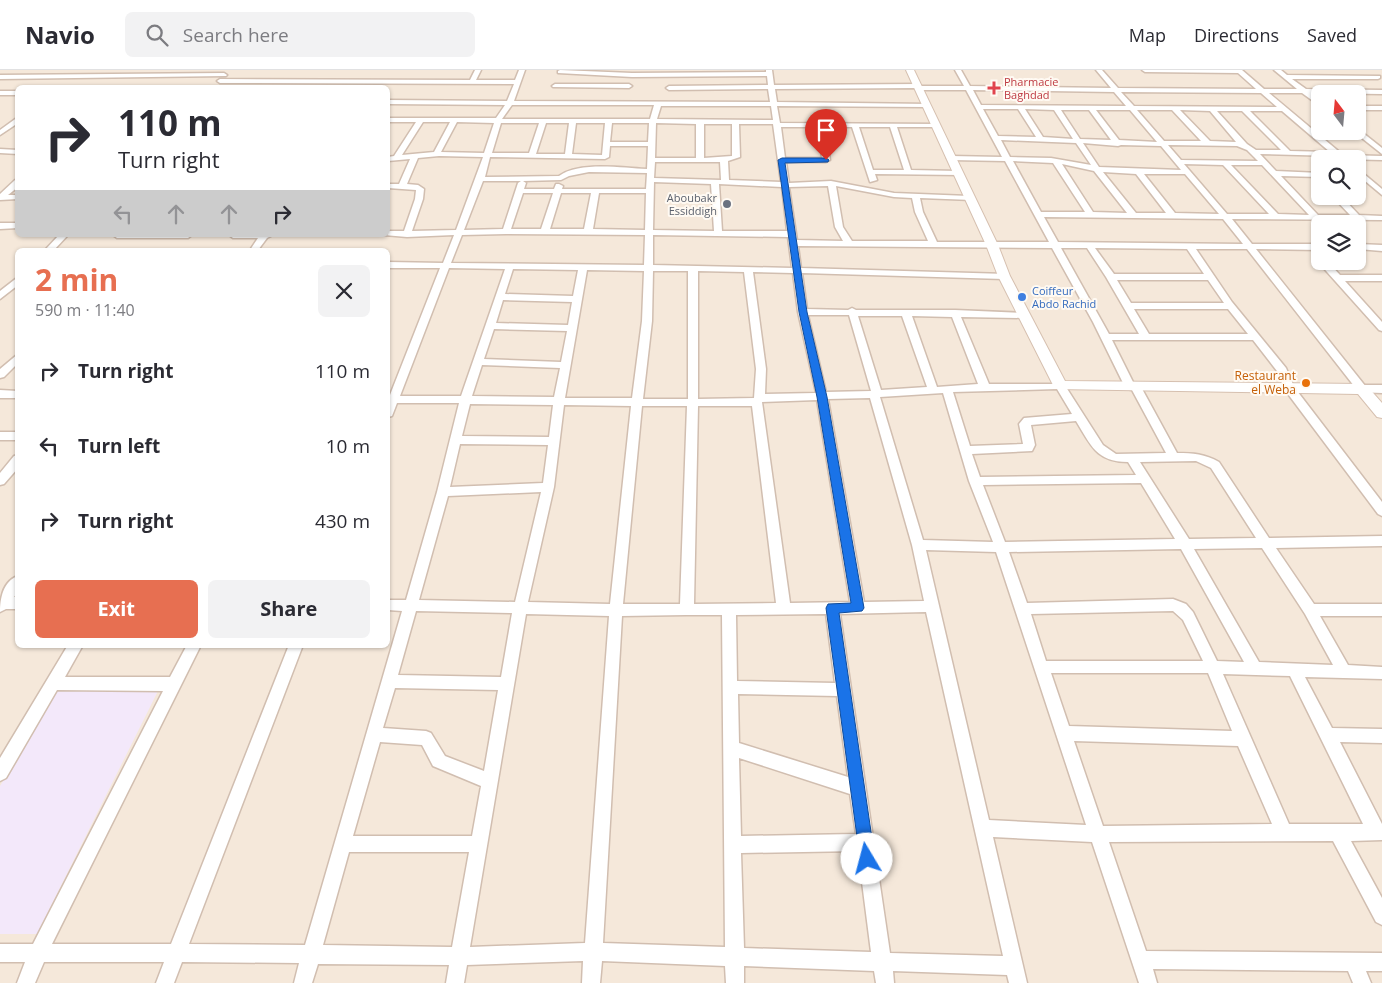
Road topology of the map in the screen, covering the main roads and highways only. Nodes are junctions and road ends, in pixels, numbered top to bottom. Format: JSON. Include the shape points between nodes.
{"nodes":[{"id":1,"x":910,"y":70,"type":"edge"},
{"id":2,"x":1382,"y":413,"type":"edge"}],
"edges":[{"from":1,"to":2,"type":"main road","via":[[1004,276],[1060,386],[1362,389]]}]}
